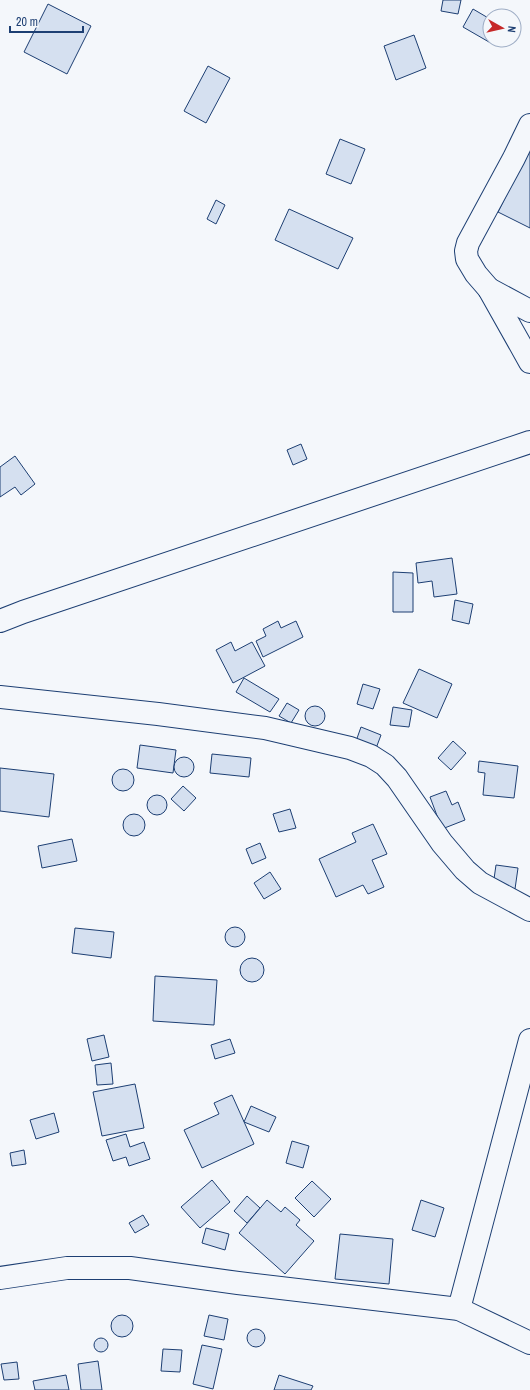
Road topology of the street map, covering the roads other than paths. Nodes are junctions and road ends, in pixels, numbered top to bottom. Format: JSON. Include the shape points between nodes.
{"nodes":[{"id":1,"x":530,"y":125,"type":"edge"},
{"id":2,"x":489,"y":289,"type":"junction"},
{"id":3,"x":530,"y":311,"type":"edge"},
{"id":4,"x":530,"y":362,"type":"edge"},
{"id":5,"x":530,"y":442,"type":"edge"},
{"id":6,"x":0,"y":621,"type":"edge"},
{"id":7,"x":0,"y":696,"type":"edge"},
{"id":8,"x":530,"y":910,"type":"edge"},
{"id":9,"x":530,"y":1040,"type":"edge"},
{"id":10,"x":0,"y":1278,"type":"edge"},
{"id":11,"x":459,"y":1309,"type":"junction"},
{"id":12,"x":530,"y":1344,"type":"edge"}],
"edges":[{"from":1,"to":2,"type":"street","via":[[468,243],[467,260]]},
{"from":2,"to":3,"type":"street"},
{"from":2,"to":4,"type":"street"},
{"from":5,"to":6,"type":"street"},
{"from":7,"to":8,"type":"street","via":[[265,728],[350,748],[370,756],[385,765],[397,778],[442,843],[465,870],[480,883]]},
{"from":9,"to":11,"type":"street"},
{"from":10,"to":11,"type":"street","via":[[67,1268],[130,1268]]},
{"from":11,"to":12,"type":"street"}]}
